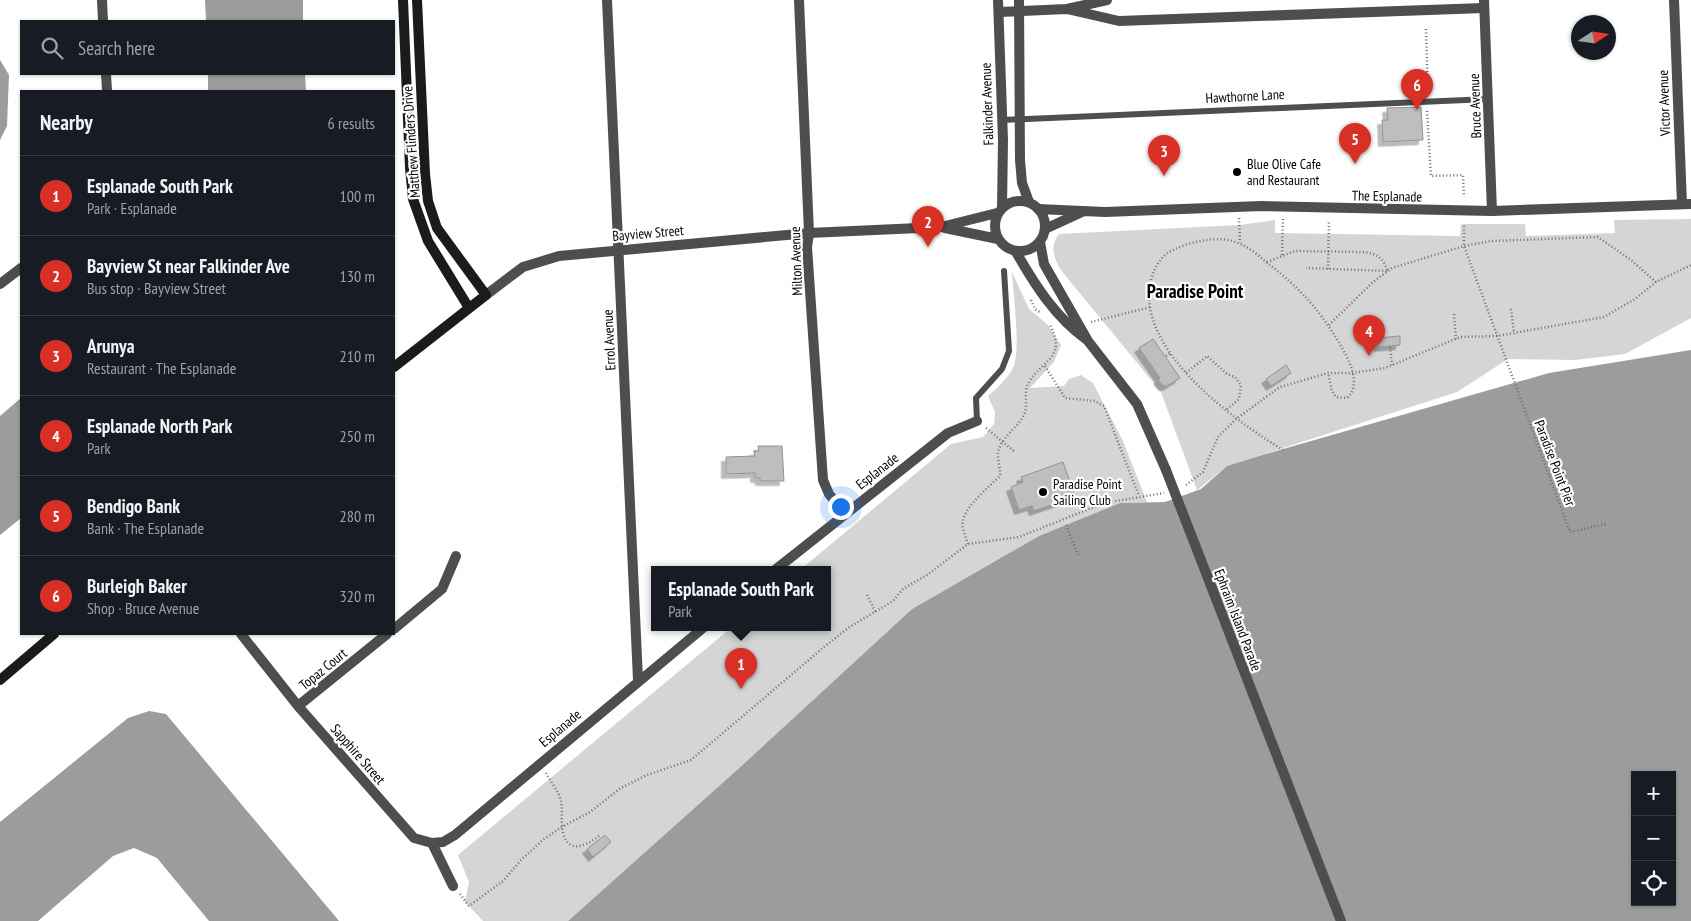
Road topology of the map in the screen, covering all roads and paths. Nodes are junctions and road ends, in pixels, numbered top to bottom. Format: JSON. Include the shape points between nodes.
{"nodes":[{"id":1,"x":102,"y":0,"type":"edge"},
{"id":2,"x":402,"y":0,"type":"edge"},
{"id":3,"x":417,"y":0,"type":"edge"},
{"id":4,"x":607,"y":0,"type":"edge"},
{"id":5,"x":799,"y":0,"type":"edge"},
{"id":6,"x":998,"y":0,"type":"edge"},
{"id":7,"x":1019,"y":0,"type":"edge"},
{"id":8,"x":1107,"y":0,"type":"edge"},
{"id":9,"x":1674,"y":0,"type":"edge"},
{"id":10,"x":1449,"y":4,"type":"edge"},
{"id":11,"x":1484,"y":4,"type":"edge"},
{"id":12,"x":1066,"y":9,"type":"junction"},
{"id":13,"x":998,"y":12,"type":"junction"},
{"id":14,"x":1019,"y":12,"type":"junction"},
{"id":15,"x":1107,"y":18,"type":"junction"},
{"id":16,"x":103,"y":20,"type":"edge"},
{"id":17,"x":1426,"y":29,"type":"dead end"},
{"id":18,"x":106,"y":75,"type":"edge"},
{"id":19,"x":107,"y":90,"type":"edge"},
{"id":20,"x":1425,"y":95,"type":"dead end"},
{"id":21,"x":1488,"y":98,"type":"junction"},
{"id":22,"x":1426,"y":105,"type":"dead end"},
{"id":23,"x":1019,"y":118,"type":"junction"},
{"id":24,"x":1002,"y":120,"type":"junction"},
{"id":25,"x":1464,"y":197,"type":"dead end"},
{"id":26,"x":1029,"y":202,"type":"junction"},
{"id":27,"x":1686,"y":204,"type":"edge"},
{"id":28,"x":1239,"y":207,"type":"junction"},
{"id":29,"x":1284,"y":207,"type":"junction"},
{"id":30,"x":1038,"y":208,"type":"junction"},
{"id":31,"x":1330,"y":209,"type":"junction"},
{"id":32,"x":1000,"y":210,"type":"junction"},
{"id":33,"x":1492,"y":211,"type":"junction"},
{"id":34,"x":1083,"y":212,"type":"junction"},
{"id":35,"x":1464,"y":226,"type":"dead end"},
{"id":36,"x":941,"y":227,"type":"junction"},
{"id":37,"x":1045,"y":230,"type":"junction"},
{"id":38,"x":809,"y":233,"type":"junction"},
{"id":39,"x":998,"y":239,"type":"junction"},
{"id":40,"x":1040,"y":242,"type":"junction"},
{"id":41,"x":1240,"y":243,"type":"junction"},
{"id":42,"x":1464,"y":246,"type":"junction"},
{"id":43,"x":619,"y":250,"type":"junction"},
{"id":44,"x":1328,"y":250,"type":"junction"},
{"id":45,"x":1016,"y":252,"type":"junction"},
{"id":46,"x":1282,"y":255,"type":"junction"},
{"id":47,"x":1267,"y":262,"type":"junction"},
{"id":48,"x":1691,"y":265,"type":"edge"},
{"id":49,"x":1306,"y":268,"type":"dead end"},
{"id":50,"x":20,"y":269,"type":"edge"},
{"id":51,"x":1328,"y":269,"type":"junction"},
{"id":52,"x":1004,"y":270,"type":"dead end"},
{"id":53,"x":1388,"y":271,"type":"junction"},
{"id":54,"x":1656,"y":282,"type":"junction"},
{"id":55,"x":0,"y":284,"type":"edge"},
{"id":56,"x":1026,"y":292,"type":"dead end"},
{"id":57,"x":486,"y":295,"type":"junction"},
{"id":58,"x":1151,"y":307,"type":"junction"},
{"id":59,"x":469,"y":308,"type":"junction"},
{"id":60,"x":1511,"y":309,"type":"dead end"},
{"id":61,"x":1454,"y":314,"type":"dead end"},
{"id":62,"x":1046,"y":317,"type":"dead end"},
{"id":63,"x":1091,"y":322,"type":"dead end"},
{"id":64,"x":1050,"y":324,"type":"dead end"},
{"id":65,"x":1329,"y":325,"type":"junction"},
{"id":66,"x":1514,"y":332,"type":"junction"},
{"id":67,"x":1497,"y":336,"type":"junction"},
{"id":68,"x":1456,"y":339,"type":"junction"},
{"id":69,"x":1088,"y":341,"type":"junction"},
{"id":70,"x":1390,"y":347,"type":"dead end"},
{"id":71,"x":1170,"y":352,"type":"junction"},
{"id":72,"x":1166,"y":356,"type":"dead end"},
{"id":73,"x":1392,"y":365,"type":"junction"},
{"id":74,"x":395,"y":366,"type":"edge"},
{"id":75,"x":1045,"y":366,"type":"junction"},
{"id":76,"x":1353,"y":372,"type":"junction"},
{"id":77,"x":1186,"y":373,"type":"junction"},
{"id":78,"x":1328,"y":373,"type":"junction"},
{"id":79,"x":1225,"y":410,"type":"junction"},
{"id":80,"x":1236,"y":419,"type":"junction"},
{"id":81,"x":977,"y":420,"type":"junction"},
{"id":82,"x":1003,"y":442,"type":"junction"},
{"id":83,"x":1284,"y":450,"type":"dead end"},
{"id":84,"x":1015,"y":452,"type":"dead end"},
{"id":85,"x":1180,"y":487,"type":"dead end"},
{"id":86,"x":1172,"y":490,"type":"dead end"},
{"id":87,"x":1139,"y":496,"type":"junction"},
{"id":88,"x":846,"y":514,"type":"junction"},
{"id":89,"x":1606,"y":524,"type":"dead end"},
{"id":90,"x":1066,"y":525,"type":"dead end"},
{"id":91,"x":968,"y":544,"type":"junction"},
{"id":92,"x":1078,"y":555,"type":"dead end"},
{"id":93,"x":456,"y":556,"type":"dead end"},
{"id":94,"x":780,"y":566,"type":"edge"},
{"id":95,"x":867,"y":595,"type":"dead end"},
{"id":96,"x":876,"y":613,"type":"junction"},
{"id":97,"x":395,"y":627,"type":"edge"},
{"id":98,"x":699,"y":631,"type":"edge"},
{"id":99,"x":53,"y":635,"type":"edge"},
{"id":100,"x":242,"y":635,"type":"edge"},
{"id":101,"x":386,"y":635,"type":"edge"},
{"id":102,"x":0,"y":680,"type":"edge"},
{"id":103,"x":638,"y":680,"type":"junction"},
{"id":104,"x":298,"y":706,"type":"junction"},
{"id":105,"x":540,"y":763,"type":"junction"},
{"id":106,"x":562,"y":827,"type":"junction"},
{"id":107,"x":600,"y":835,"type":"dead end"},
{"id":108,"x":432,"y":843,"type":"junction"},
{"id":109,"x":453,"y":886,"type":"joint"},
{"id":110,"x":1341,"y":921,"type":"edge"}],
"edges":[{"from":1,"to":16,"type":"street"},
{"from":2,"to":59,"type":"main road","name":"Matthew Flinders Drive","via":[[413,199],[428,241]]},
{"from":3,"to":57,"type":"main road","name":"Matthew Flinders Drive","via":[[424,174],[428,201],[437,228]]},
{"from":4,"to":43,"type":"street","name":"Errol Avenue"},
{"from":5,"to":38,"type":"street","name":"Milton Avenue"},
{"from":6,"to":13,"type":"street","name":"Falkinder Avenue"},
{"from":7,"to":14,"type":"street"},
{"from":8,"to":12,"type":"street"},
{"from":8,"to":15,"type":"street"},
{"from":9,"to":27,"type":"street","name":"Victor Avenue"},
{"from":10,"to":11,"type":"street"},
{"from":10,"to":15,"type":"street","via":[[1119,21]]},
{"from":11,"to":21,"type":"street","name":"Bruce Avenue"},
{"from":12,"to":14,"type":"street"},
{"from":12,"to":15,"type":"street"},
{"from":13,"to":14,"type":"street"},
{"from":13,"to":24,"type":"street","name":"Falkinder Avenue"},
{"from":14,"to":23,"type":"street"},
{"from":17,"to":20,"type":"path","via":[[1428,91]]},
{"from":18,"to":19,"type":"street"},
{"from":21,"to":23,"type":"lane","name":"Hawthorne Lane"},
{"from":21,"to":33,"type":"street","name":"Bruce Avenue"},
{"from":22,"to":25,"type":"path","via":[[1432,176],[1463,175]]},
{"from":23,"to":24,"type":"lane","name":"Hawthorne Lane"},
{"from":23,"to":26,"type":"street","via":[[1020,174]]},
{"from":24,"to":32,"type":"street","name":"Falkinder Avenue"},
{"from":26,"to":30,"type":"street"},
{"from":26,"to":32,"type":"street","via":[[1013,201]]},
{"from":27,"to":33,"type":"street","name":"The Esplanade"},
{"from":28,"to":29,"type":"street","name":"The Esplanade"},
{"from":28,"to":34,"type":"street","name":"The Esplanade"},
{"from":28,"to":41,"type":"path"},
{"from":29,"to":31,"type":"street","name":"The Esplanade"},
{"from":29,"to":46,"type":"path"},
{"from":30,"to":34,"type":"street","name":"The Esplanade"},
{"from":30,"to":37,"type":"street"},
{"from":31,"to":33,"type":"street","name":"The Esplanade"},
{"from":31,"to":44,"type":"path"},
{"from":32,"to":36,"type":"street","name":"Bayview Street"},
{"from":32,"to":39,"type":"street","via":[[994,228]]},
{"from":34,"to":37,"type":"street","name":"The Esplanade"},
{"from":35,"to":42,"type":"path"},
{"from":36,"to":38,"type":"street","name":"Bayview Street"},
{"from":36,"to":39,"type":"street","name":"Bayview Street"},
{"from":37,"to":40,"type":"street"},
{"from":38,"to":43,"type":"street","name":"Bayview Street"},
{"from":38,"to":88,"type":"street","name":"Milton Avenue","via":[[807,247],[822,480]]},
{"from":39,"to":45,"type":"street"},
{"from":40,"to":45,"type":"street","via":[[1033,248]]},
{"from":40,"to":69,"type":"street","name":"Ephraim Island Parade","via":[[1044,264]]},
{"from":41,"to":47,"type":"path"},
{"from":41,"to":58,"type":"path","via":[[1218,239],[1181,246],[1164,255],[1153,274],[1149,296]]},
{"from":42,"to":53,"type":"path","via":[[1403,263]]},
{"from":42,"to":54,"type":"path","via":[[1598,237]]},
{"from":42,"to":67,"type":"path"},
{"from":43,"to":57,"type":"street","name":"Bayview Street","via":[[575,253],[536,261]]},
{"from":43,"to":103,"type":"street","name":"Errol Avenue"},
{"from":44,"to":46,"type":"path","via":[[1295,251]]},
{"from":44,"to":51,"type":"path"},
{"from":44,"to":53,"type":"path","via":[[1374,253],[1382,258]]},
{"from":45,"to":69,"type":"street","name":"Ephraim Island Parade","via":[[1039,292],[1071,329]]},
{"from":46,"to":47,"type":"path"},
{"from":47,"to":65,"type":"path","via":[[1308,297]]},
{"from":48,"to":54,"type":"path"},
{"from":49,"to":51,"type":"path"},
{"from":50,"to":55,"type":"street"},
{"from":51,"to":53,"type":"path"},
{"from":52,"to":81,"type":"lane","via":[[1008,351],[1002,369],[976,398]]},
{"from":53,"to":65,"type":"path"},
{"from":54,"to":66,"type":"path","via":[[1604,317]]},
{"from":56,"to":62,"type":"path","via":[[1035,309]]},
{"from":57,"to":59,"type":"main road","name":"Bayview Street"},
{"from":58,"to":63,"type":"path"},
{"from":58,"to":71,"type":"path"},
{"from":59,"to":74,"type":"main road","name":"Bayview Street"},
{"from":60,"to":66,"type":"path"},
{"from":61,"to":68,"type":"path"},
{"from":64,"to":75,"type":"path","via":[[1057,343],[1052,358]]},
{"from":65,"to":76,"type":"path"},
{"from":66,"to":67,"type":"path"},
{"from":67,"to":68,"type":"path"},
{"from":67,"to":89,"type":"path","name":"Paradise Point Pier","via":[[1570,532]]},
{"from":68,"to":73,"type":"path"},
{"from":69,"to":110,"type":"street","name":"Ephraim Island Parade","bridge":true,"via":[[1137,404],[1166,470]]},
{"from":70,"to":73,"type":"path"},
{"from":71,"to":72,"type":"path"},
{"from":71,"to":77,"type":"path"},
{"from":73,"to":76,"type":"path"},
{"from":75,"to":82,"type":"path","via":[[1029,382],[1025,394],[1026,411]]},
{"from":75,"to":87,"type":"path","via":[[1065,398],[1095,401],[1104,406]]},
{"from":76,"to":78,"type":"path"},
{"from":76,"to":78,"type":"path","via":[[1351,394],[1341,399],[1332,392]]},
{"from":77,"to":79,"type":"path"},
{"from":77,"to":79,"type":"path","via":[[1207,356],[1235,377],[1242,392],[1239,399]]},
{"from":78,"to":80,"type":"path","via":[[1280,387]]},
{"from":79,"to":80,"type":"path"},
{"from":80,"to":83,"type":"path"},
{"from":80,"to":85,"type":"path","via":[[1218,437],[1203,472]]},
{"from":81,"to":82,"type":"path"},
{"from":81,"to":88,"type":"street","name":"Esplanade","via":[[948,433]]},
{"from":82,"to":84,"type":"path"},
{"from":82,"to":91,"type":"path","via":[[998,457],[1000,476],[972,504],[963,521]]},
{"from":86,"to":87,"type":"path","via":[[1156,496]]},
{"from":87,"to":91,"type":"path","via":[[1091,507],[1019,537]]},
{"from":88,"to":94,"type":"street","name":"Esplanade"},
{"from":90,"to":92,"type":"path"},
{"from":91,"to":96,"type":"path"},
{"from":93,"to":97,"type":"street","via":[[442,589]]},
{"from":95,"to":96,"type":"path"},
{"from":96,"to":106,"type":"path","via":[[854,624],[824,647],[692,760],[621,788],[590,812]]},
{"from":98,"to":103,"type":"street","name":"Esplanade"},
{"from":99,"to":102,"type":"main road"},
{"from":100,"to":104,"type":"street","name":"Sapphire Street"},
{"from":101,"to":104,"type":"street","name":"Topaz Court"},
{"from":103,"to":105,"type":"street","name":"Esplanade"},
{"from":104,"to":108,"type":"street","name":"Sapphire Street","via":[[414,838]]},
{"from":105,"to":106,"type":"path","via":[[561,800]]},
{"from":105,"to":108,"type":"street","name":"Esplanade","via":[[455,835],[443,842]]},
{"from":106,"to":107,"type":"path","via":[[567,840],[576,846],[588,845]]},
{"from":106,"to":109,"type":"path","via":[[521,860],[503,881],[469,906]]},
{"from":108,"to":109,"type":"street"}]}
